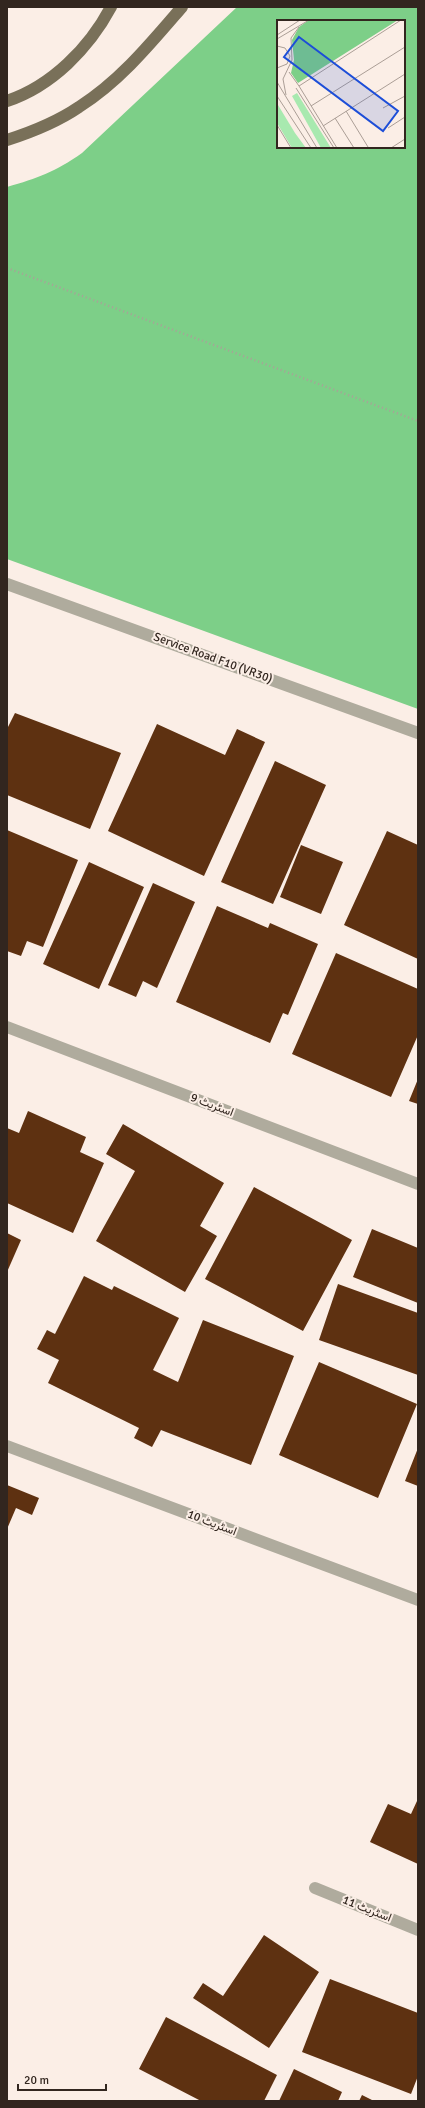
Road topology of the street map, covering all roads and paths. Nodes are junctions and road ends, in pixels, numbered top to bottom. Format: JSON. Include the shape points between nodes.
{"nodes":[{"id":1,"x":111,"y":7,"type":"edge"},
{"id":2,"x":182,"y":7,"type":"edge"},
{"id":3,"x":7,"y":101,"type":"edge"},
{"id":4,"x":7,"y":140,"type":"edge"},
{"id":5,"x":7,"y":268,"type":"edge"},
{"id":6,"x":418,"y":421,"type":"edge"},
{"id":7,"x":7,"y":584,"type":"edge"},
{"id":8,"x":418,"y":733,"type":"edge"},
{"id":9,"x":7,"y":1027,"type":"edge"},
{"id":10,"x":418,"y":1184,"type":"edge"},
{"id":11,"x":7,"y":1446,"type":"edge"},
{"id":12,"x":418,"y":1600,"type":"edge"},
{"id":13,"x":315,"y":1888,"type":"dead end"},
{"id":14,"x":418,"y":1930,"type":"edge"}],
"edges":[{"from":1,"to":3,"type":"main road","via":[[101,26],[69,63],[23,96]]},
{"from":2,"to":4,"type":"main road","via":[[132,64],[80,107],[37,130]]},
{"from":5,"to":6,"type":"path"},
{"from":7,"to":8,"type":"street","name":"Service Road F10 (VR30)"},
{"from":9,"to":10,"type":"street","name":"اسٹریٹ 9"},
{"from":11,"to":12,"type":"street","name":"اسٹریٹ 10"},
{"from":13,"to":14,"type":"street","name":"اسٹریٹ 11"}]}
